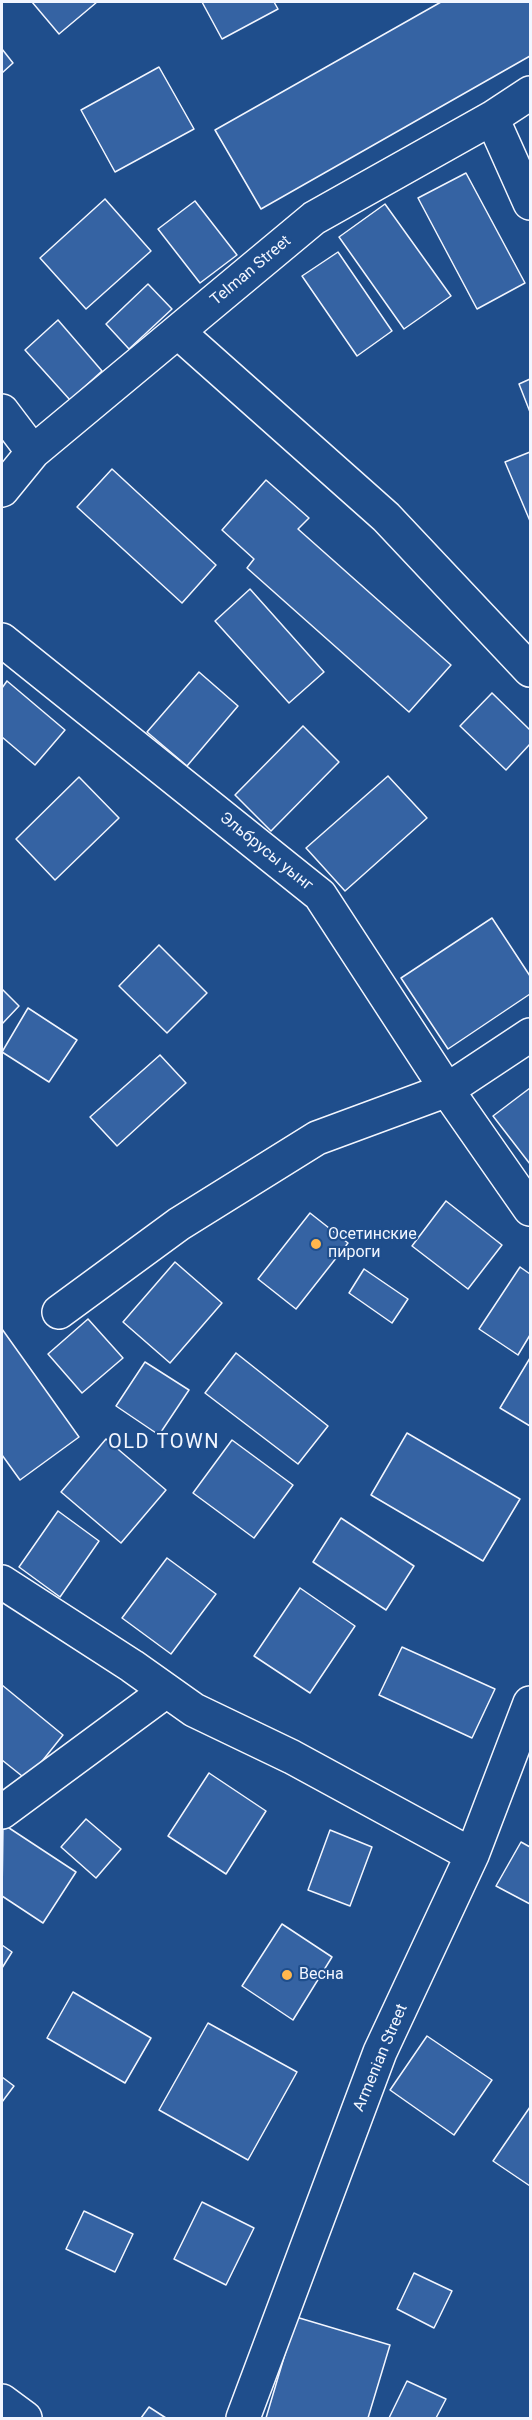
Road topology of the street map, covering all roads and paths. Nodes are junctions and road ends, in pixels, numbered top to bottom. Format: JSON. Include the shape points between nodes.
{"nodes":[{"id":1,"x":531,"y":93,"type":"edge"},
{"id":2,"x":492,"y":118,"type":"junction"},
{"id":3,"x":531,"y":203,"type":"edge"},
{"id":4,"x":178,"y":332,"type":"junction"},
{"id":5,"x":2,"y":411,"type":"edge"},
{"id":6,"x":33,"y":452,"type":"junction"},
{"id":7,"x":2,"y":490,"type":"edge"},
{"id":8,"x":2,"y":640,"type":"edge"},
{"id":9,"x":531,"y":670,"type":"edge"},
{"id":10,"x":531,"y":1035,"type":"edge"},
{"id":11,"x":447,"y":1090,"type":"junction"},
{"id":12,"x":531,"y":1209,"type":"edge"},
{"id":13,"x":59,"y":1312,"type":"dead end"},
{"id":14,"x":2,"y":1582,"type":"edge"},
{"id":15,"x":166,"y":1691,"type":"junction"},
{"id":16,"x":531,"y":1703,"type":"edge"},
{"id":17,"x":2,"y":1812,"type":"edge"},
{"id":18,"x":472,"y":1855,"type":"junction"},
{"id":19,"x":2,"y":2401,"type":"edge"},
{"id":20,"x":25,"y":2418,"type":"edge"},
{"id":21,"x":243,"y":2418,"type":"edge"}],
"edges":[{"from":1,"to":2,"type":"street","name":"Telman Street"},
{"from":2,"to":3,"type":"street"},
{"from":2,"to":4,"type":"street","name":"Telman Street","via":[[314,218]]},
{"from":4,"to":6,"type":"street","name":"Telman Street"},
{"from":4,"to":9,"type":"street","via":[[386,517]]},
{"from":5,"to":6,"type":"street"},
{"from":6,"to":7,"type":"street","name":"Telman Street"},
{"from":8,"to":11,"type":"street","name":"Эльбрусы уынг","via":[[320,895]]},
{"from":10,"to":11,"type":"street"},
{"from":11,"to":12,"type":"street","name":"Эльбрусы уынг"},
{"from":11,"to":13,"type":"street","via":[[317,1138],[179,1224]]},
{"from":14,"to":15,"type":"street"},
{"from":15,"to":17,"type":"street"},
{"from":15,"to":18,"type":"street","via":[[194,1710],[292,1757]]},
{"from":16,"to":18,"type":"street","name":"Armenian Street"},
{"from":18,"to":21,"type":"street","name":"Armenian Street","via":[[380,2052]]},
{"from":19,"to":20,"type":"street"}]}
